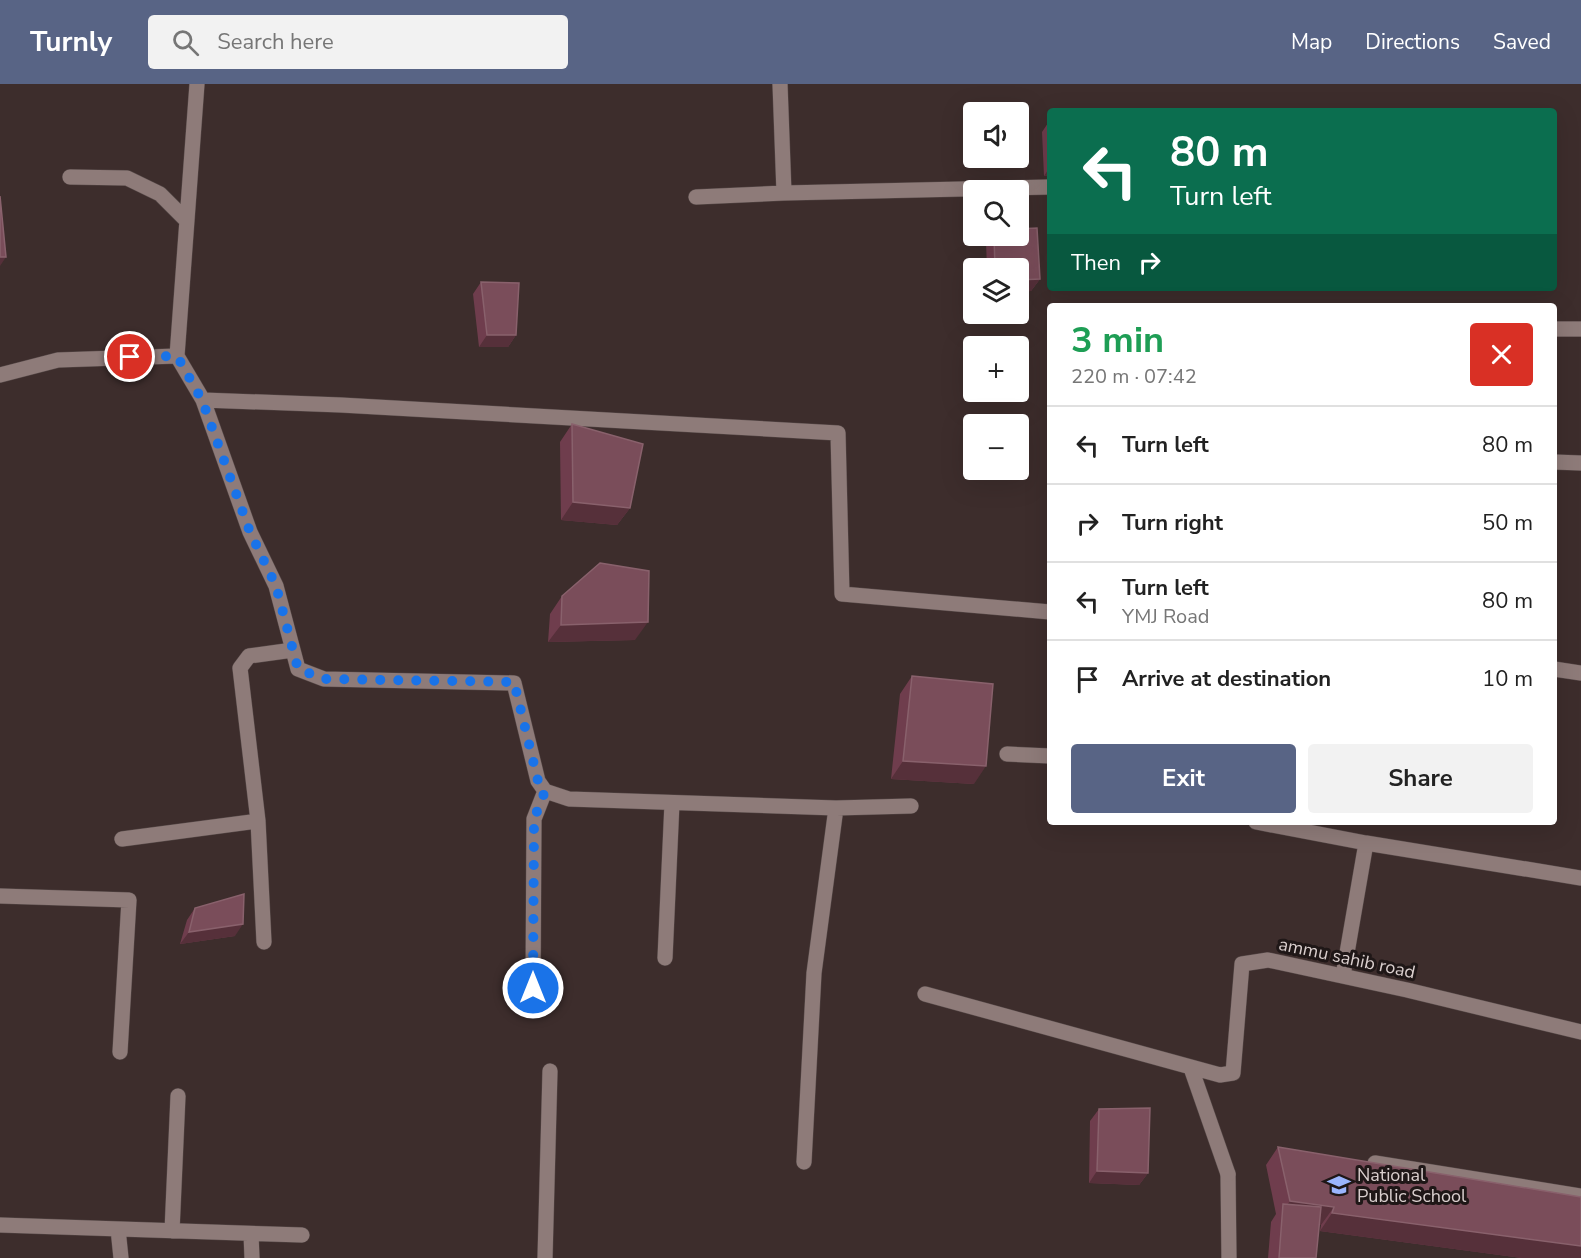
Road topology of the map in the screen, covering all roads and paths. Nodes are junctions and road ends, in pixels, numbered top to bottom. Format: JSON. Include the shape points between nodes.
{"nodes":[{"id":1,"x":197,"y":84,"type":"edge"},
{"id":2,"x":780,"y":84,"type":"edge"},
{"id":3,"x":70,"y":177,"type":"dead end"},
{"id":4,"x":1047,"y":187,"type":"edge"},
{"id":5,"x":784,"y":193,"type":"junction"},
{"id":6,"x":696,"y":197,"type":"dead end"},
{"id":7,"x":187,"y":221,"type":"junction"},
{"id":8,"x":1557,"y":329,"type":"edge"},
{"id":9,"x":1581,"y":329,"type":"edge"},
{"id":10,"x":177,"y":356,"type":"junction"},
{"id":11,"x":0,"y":375,"type":"edge"},
{"id":12,"x":202,"y":400,"type":"junction"},
{"id":13,"x":1557,"y":462,"type":"edge"},
{"id":14,"x":1581,"y":463,"type":"edge"},
{"id":15,"x":1047,"y":612,"type":"edge"},
{"id":16,"x":293,"y":650,"type":"junction"},
{"id":17,"x":1557,"y":670,"type":"edge"},
{"id":18,"x":1581,"y":674,"type":"edge"},
{"id":19,"x":1007,"y":754,"type":"dead end"},
{"id":20,"x":1047,"y":756,"type":"edge"},
{"id":21,"x":545,"y":791,"type":"junction"},
{"id":22,"x":672,"y":803,"type":"junction"},
{"id":23,"x":911,"y":806,"type":"dead end"},
{"id":24,"x":836,"y":808,"type":"junction"},
{"id":25,"x":258,"y":821,"type":"junction"},
{"id":26,"x":1277,"y":825,"type":"edge"},
{"id":27,"x":122,"y":839,"type":"dead end"},
{"id":28,"x":1366,"y":843,"type":"junction"},
{"id":29,"x":1581,"y":878,"type":"edge"},
{"id":30,"x":0,"y":896,"type":"edge"},
{"id":31,"x":264,"y":942,"type":"dead end"},
{"id":32,"x":665,"y":958,"type":"dead end"},
{"id":33,"x":1343,"y":976,"type":"junction"},
{"id":34,"x":533,"y":988,"type":"dead end"},
{"id":35,"x":925,"y":994,"type":"dead end"},
{"id":36,"x":1581,"y":1032,"type":"edge"},
{"id":37,"x":120,"y":1052,"type":"dead end"},
{"id":38,"x":1191,"y":1068,"type":"junction"},
{"id":39,"x":549,"y":1071,"type":"dead end"},
{"id":40,"x":178,"y":1096,"type":"dead end"},
{"id":41,"x":804,"y":1162,"type":"dead end"},
{"id":42,"x":1375,"y":1163,"type":"edge"},
{"id":43,"x":1581,"y":1196,"type":"edge"},
{"id":44,"x":0,"y":1225,"type":"edge"},
{"id":45,"x":118,"y":1229,"type":"junction"},
{"id":46,"x":172,"y":1231,"type":"junction"},
{"id":47,"x":251,"y":1234,"type":"junction"},
{"id":48,"x":302,"y":1236,"type":"dead end"},
{"id":49,"x":121,"y":1258,"type":"edge"},
{"id":50,"x":252,"y":1258,"type":"edge"},
{"id":51,"x":545,"y":1258,"type":"edge"},
{"id":52,"x":1229,"y":1258,"type":"edge"}],
"edges":[{"from":1,"to":7,"type":"street"},
{"from":2,"to":5,"type":"street"},
{"from":3,"to":7,"type":"street","via":[[127,178],[160,194]]},
{"from":4,"to":5,"type":"street"},
{"from":5,"to":6,"type":"street"},
{"from":7,"to":10,"type":"street"},
{"from":8,"to":9,"type":"street"},
{"from":10,"to":11,"type":"street","via":[[58,360]]},
{"from":10,"to":12,"type":"street"},
{"from":12,"to":15,"type":"street","via":[[838,432],[842,594]]},
{"from":12,"to":16,"type":"street","via":[[250,532],[276,586]]},
{"from":13,"to":14,"type":"street"},
{"from":16,"to":21,"type":"street","via":[[298,669],[324,679],[514,682],[538,781]]},
{"from":16,"to":25,"type":"street","via":[[249,656],[240,668]]},
{"from":17,"to":18,"type":"street"},
{"from":19,"to":20,"type":"street"},
{"from":21,"to":22,"type":"street","via":[[569,799]]},
{"from":21,"to":34,"type":"street","via":[[534,819]]},
{"from":22,"to":24,"type":"street"},
{"from":22,"to":32,"type":"street"},
{"from":23,"to":24,"type":"street"},
{"from":24,"to":41,"type":"street","via":[[814,973]]},
{"from":25,"to":27,"type":"street"},
{"from":25,"to":31,"type":"street"},
{"from":26,"to":28,"type":"street"},
{"from":28,"to":29,"type":"street"},
{"from":28,"to":33,"type":"street"},
{"from":30,"to":37,"type":"street","via":[[129,900]]},
{"from":33,"to":36,"type":"street","name":"ammu sahib road"},
{"from":33,"to":38,"type":"street","name":"ammu sahib road","via":[[1268,960],[1242,964],[1233,1073],[1220,1075]]},
{"from":35,"to":38,"type":"street","name":"ammu sahib road"},
{"from":38,"to":52,"type":"street","via":[[1228,1174]]},
{"from":39,"to":51,"type":"street"},
{"from":40,"to":46,"type":"street"},
{"from":42,"to":43,"type":"street"},
{"from":44,"to":45,"type":"street"},
{"from":45,"to":46,"type":"street"},
{"from":45,"to":49,"type":"street"},
{"from":46,"to":47,"type":"street"},
{"from":47,"to":48,"type":"street"},
{"from":47,"to":50,"type":"street"}]}
